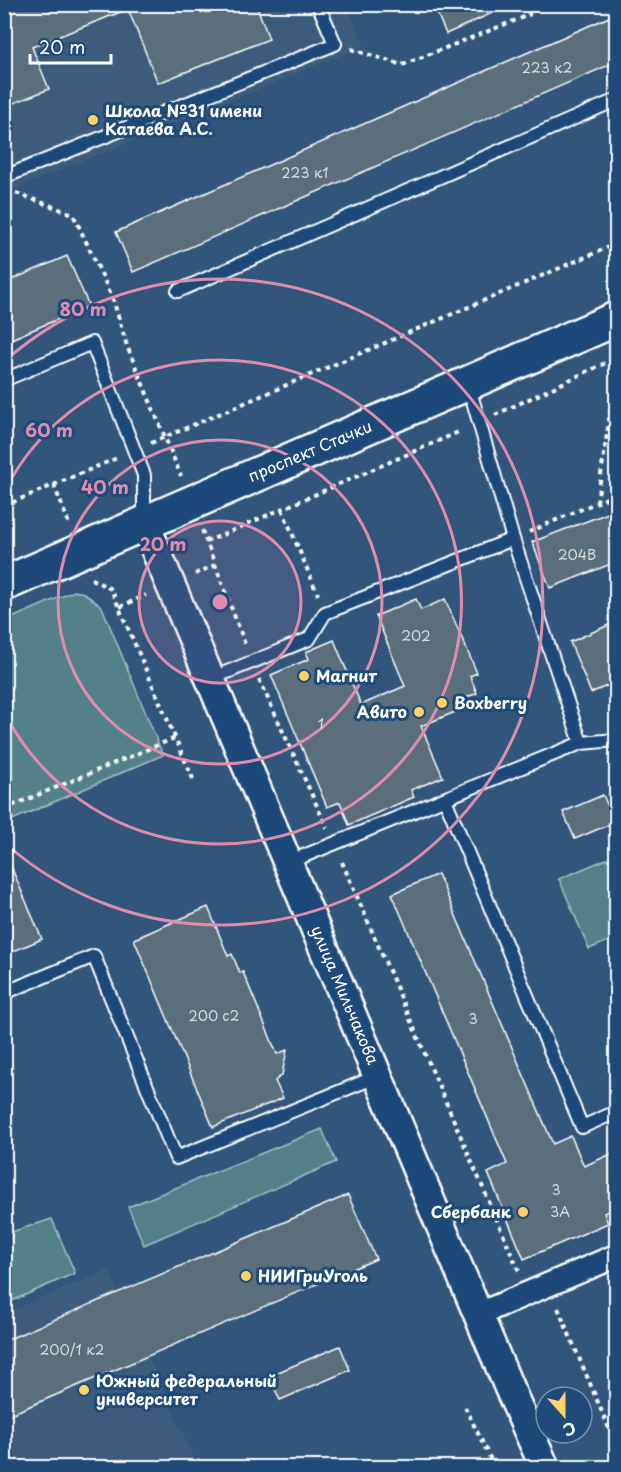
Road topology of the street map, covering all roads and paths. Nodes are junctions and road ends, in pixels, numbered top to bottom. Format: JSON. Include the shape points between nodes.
{"nodes":[{"id":1,"x":318,"y":4,"type":"edge"},
{"id":2,"x":530,"y":4,"type":"edge"},
{"id":3,"x":335,"y":44,"type":"junction"},
{"id":4,"x":616,"y":100,"type":"edge"},
{"id":5,"x":4,"y":177,"type":"edge"},
{"id":6,"x":9,"y":191,"type":"dead end"},
{"id":7,"x":616,"y":244,"type":"edge"},
{"id":8,"x":178,"y":291,"type":"dead end"},
{"id":9,"x":616,"y":319,"type":"edge"},
{"id":10,"x":616,"y":358,"type":"edge"},
{"id":11,"x":616,"y":373,"type":"edge"},
{"id":12,"x":4,"y":380,"type":"edge"},
{"id":13,"x":468,"y":383,"type":"junction"},
{"id":14,"x":479,"y":423,"type":"junction"},
{"id":15,"x":165,"y":437,"type":"junction"},
{"id":16,"x":135,"y":450,"type":"junction"},
{"id":17,"x":616,"y":494,"type":"edge"},
{"id":18,"x":597,"y":502,"type":"junction"},
{"id":19,"x":192,"y":503,"type":"junction"},
{"id":20,"x":4,"y":506,"type":"edge"},
{"id":21,"x":282,"y":509,"type":"junction"},
{"id":22,"x":144,"y":522,"type":"junction"},
{"id":23,"x":513,"y":538,"type":"junction"},
{"id":24,"x":206,"y":542,"type":"junction"},
{"id":25,"x":4,"y":584,"type":"edge"},
{"id":26,"x":111,"y":589,"type":"dead end"},
{"id":27,"x":325,"y":613,"type":"junction"},
{"id":28,"x":252,"y":662,"type":"junction"},
{"id":29,"x":210,"y":679,"type":"junction"},
{"id":30,"x":175,"y":738,"type":"junction"},
{"id":31,"x":616,"y":740,"type":"edge"},
{"id":32,"x":581,"y":743,"type":"junction"},
{"id":33,"x":193,"y":779,"type":"dead end"},
{"id":34,"x":445,"y":799,"type":"junction"},
{"id":35,"x":4,"y":809,"type":"edge"},
{"id":36,"x":334,"y":844,"type":"junction"},
{"id":37,"x":289,"y":862,"type":"junction"},
{"id":38,"x":4,"y":993,"type":"edge"},
{"id":39,"x":379,"y":1076,"type":"junction"},
{"id":40,"x":616,"y":1112,"type":"edge"},
{"id":41,"x":616,"y":1257,"type":"edge"},
{"id":42,"x":539,"y":1289,"type":"junction"},
{"id":43,"x":479,"y":1314,"type":"junction"},
{"id":44,"x":465,"y":1407,"type":"dead end"},
{"id":45,"x":616,"y":1445,"type":"edge"},
{"id":46,"x":495,"y":1467,"type":"edge"},
{"id":47,"x":545,"y":1467,"type":"edge"}],
"edges":[{"from":1,"to":3,"type":"lane"},
{"from":2,"to":3,"type":"path","via":[[528,15],[402,65]]},
{"from":3,"to":5,"type":"lane"},
{"from":4,"to":8,"type":"lane"},
{"from":6,"to":15,"type":"path","via":[[73,214],[113,299],[127,346]]},
{"from":7,"to":15,"type":"path"},
{"from":9,"to":13,"type":"main road","name":"проспект Стачки"},
{"from":10,"to":14,"type":"path"},
{"from":11,"to":18,"type":"path"},
{"from":12,"to":16,"type":"lane","via":[[92,343]]},
{"from":13,"to":14,"type":"lane"},
{"from":13,"to":19,"type":"main road","name":"проспект Стачки"},
{"from":14,"to":21,"type":"path"},
{"from":14,"to":23,"type":"lane"},
{"from":15,"to":16,"type":"path"},
{"from":15,"to":19,"type":"path"},
{"from":16,"to":20,"type":"path"},
{"from":16,"to":22,"type":"lane","via":[[144,475]]},
{"from":17,"to":18,"type":"path"},
{"from":18,"to":23,"type":"path"},
{"from":19,"to":22,"type":"main road","name":"проспект Стачки"},
{"from":19,"to":24,"type":"path"},
{"from":21,"to":24,"type":"path"},
{"from":21,"to":27,"type":"path"},
{"from":22,"to":25,"type":"main road","name":"проспект Стачки"},
{"from":22,"to":29,"type":"street","name":"улица Мильчакова"},
{"from":23,"to":27,"type":"lane"},
{"from":23,"to":32,"type":"lane"},
{"from":24,"to":28,"type":"path"},
{"from":26,"to":30,"type":"path"},
{"from":27,"to":28,"type":"lane","via":[[309,639]]},
{"from":28,"to":29,"type":"lane"},
{"from":28,"to":36,"type":"path"},
{"from":29,"to":37,"type":"street","name":"улица Мильчакова"},
{"from":30,"to":33,"type":"path"},
{"from":30,"to":35,"type":"path"},
{"from":31,"to":32,"type":"lane"},
{"from":32,"to":34,"type":"lane"},
{"from":34,"to":36,"type":"lane"},
{"from":34,"to":40,"type":"lane","via":[[582,1126]]},
{"from":36,"to":37,"type":"lane"},
{"from":36,"to":42,"type":"path"},
{"from":37,"to":39,"type":"street","name":"улица Мильчакова"},
{"from":38,"to":39,"type":"lane","via":[[94,956],[176,1158]]},
{"from":39,"to":43,"type":"street","name":"улица Мильчакова"},
{"from":41,"to":42,"type":"street"},
{"from":42,"to":43,"type":"street"},
{"from":42,"to":45,"type":"path"},
{"from":43,"to":47,"type":"street","name":"улица Мильчакова"},
{"from":44,"to":46,"type":"path"}]}
